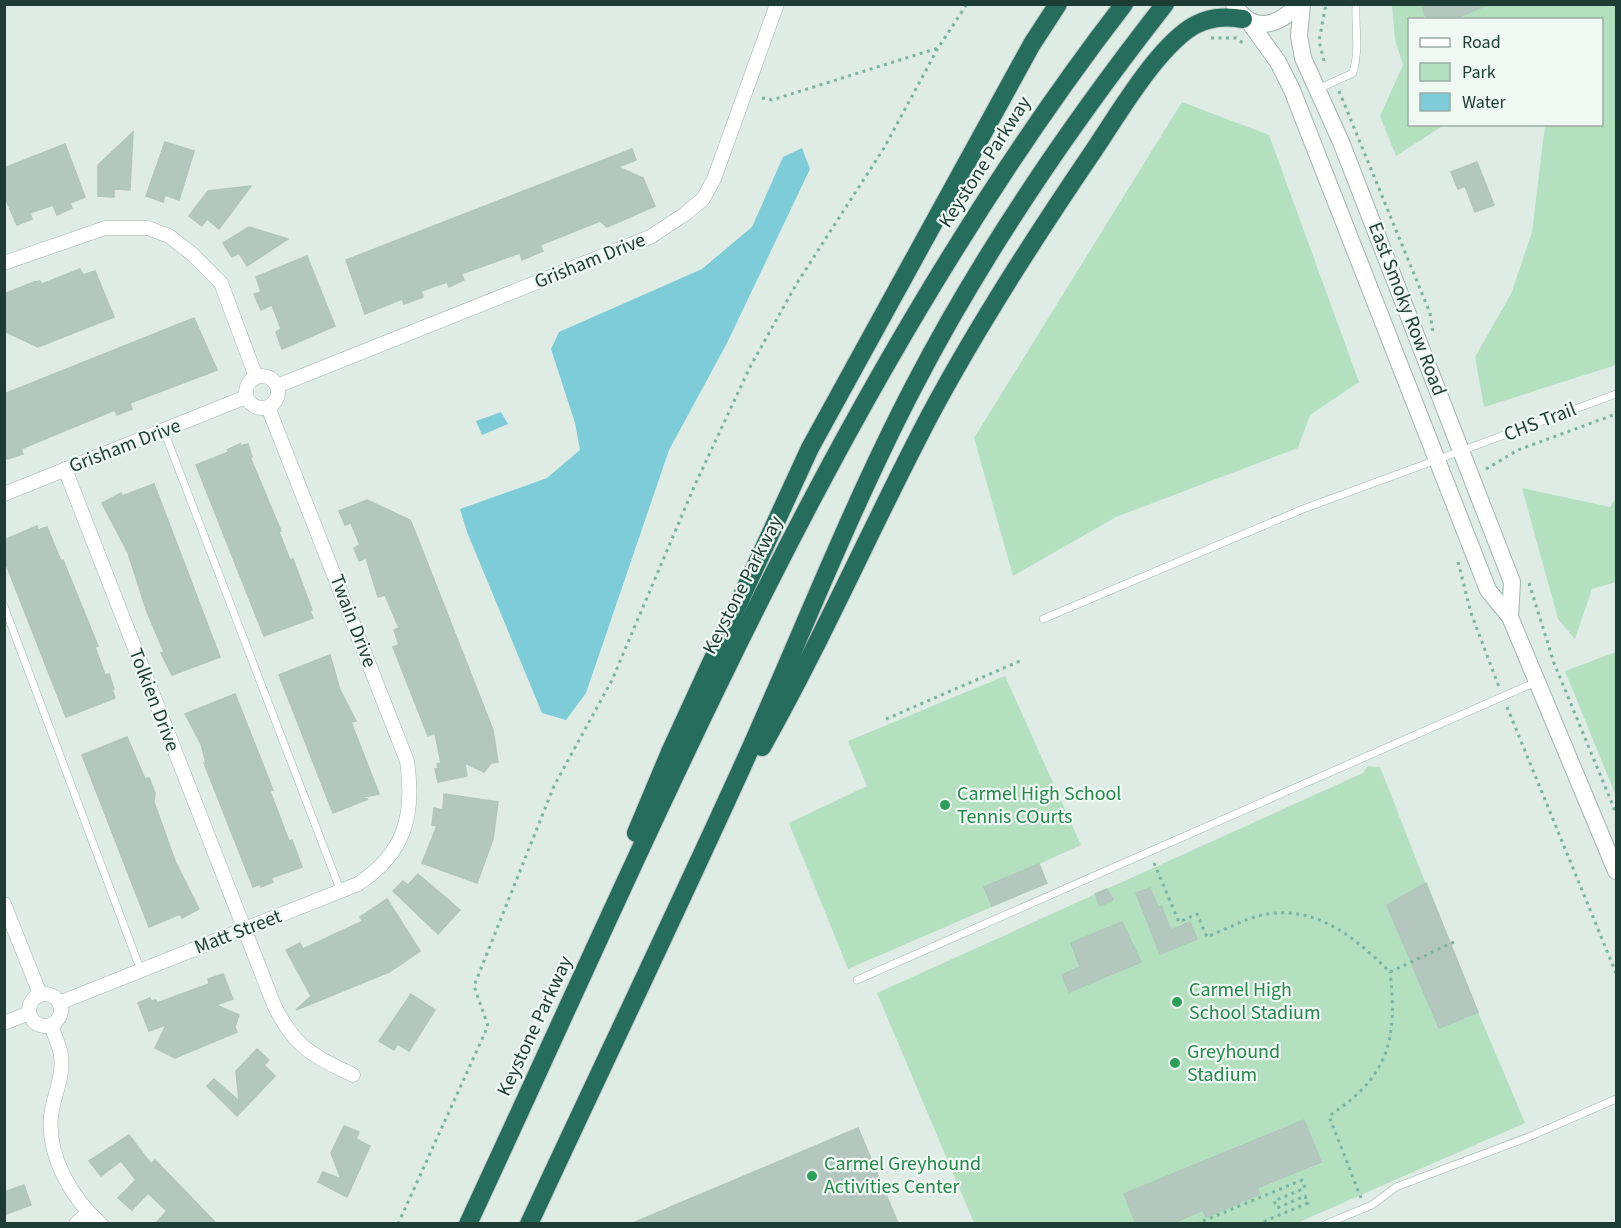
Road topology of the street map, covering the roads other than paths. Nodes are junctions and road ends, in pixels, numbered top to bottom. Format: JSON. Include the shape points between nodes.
{"nodes":[{"id":1,"x":777,"y":4,"type":"edge"},
{"id":2,"x":1058,"y":4,"type":"edge"},
{"id":3,"x":1124,"y":4,"type":"edge"},
{"id":4,"x":1165,"y":4,"type":"edge"},
{"id":5,"x":1300,"y":4,"type":"edge"},
{"id":6,"x":1356,"y":4,"type":"edge"},
{"id":7,"x":1242,"y":15,"type":"edge"},
{"id":8,"x":1318,"y":89,"type":"junction"},
{"id":9,"x":4,"y":263,"type":"edge"},
{"id":10,"x":256,"y":377,"type":"junction"},
{"id":11,"x":277,"y":386,"type":"junction"},
{"id":12,"x":1617,"y":394,"type":"edge"},
{"id":13,"x":246,"y":398,"type":"junction"},
{"id":14,"x":268,"y":407,"type":"junction"},
{"id":15,"x":164,"y":431,"type":"junction"},
{"id":16,"x":1463,"y":451,"type":"junction"},
{"id":17,"x":1437,"y":460,"type":"junction"},
{"id":18,"x":65,"y":469,"type":"junction"},
{"id":19,"x":4,"y":494,"type":"edge"},
{"id":20,"x":4,"y":606,"type":"edge"},
{"id":21,"x":1510,"y":616,"type":"junction"},
{"id":22,"x":1043,"y":619,"type":"dead end"},
{"id":23,"x":1537,"y":681,"type":"junction"},
{"id":24,"x":400,"y":838,"type":"joint"},
{"id":25,"x":696,"y":867,"type":"junction"},
{"id":26,"x":1617,"y":871,"type":"edge"},
{"id":27,"x":341,"y":892,"type":"junction"},
{"id":28,"x":4,"y":904,"type":"edge"},
{"id":29,"x":244,"y":930,"type":"junction"},
{"id":30,"x":141,"y":970,"type":"junction"},
{"id":31,"x":857,"y":980,"type":"dead end"},
{"id":32,"x":39,"y":994,"type":"junction"},
{"id":33,"x":59,"y":1003,"type":"junction"},
{"id":34,"x":29,"y":1013,"type":"junction"},
{"id":35,"x":4,"y":1023,"type":"edge"},
{"id":36,"x":51,"y":1025,"type":"junction"},
{"id":37,"x":353,"y":1075,"type":"dead end"},
{"id":38,"x":528,"y":1094,"type":"junction"},
{"id":39,"x":1617,"y":1099,"type":"edge"},
{"id":40,"x":88,"y":1213,"type":"junction"},
{"id":41,"x":76,"y":1224,"type":"edge"},
{"id":42,"x":101,"y":1224,"type":"edge"},
{"id":43,"x":468,"y":1224,"type":"edge"},
{"id":44,"x":529,"y":1224,"type":"edge"},
{"id":45,"x":1326,"y":1224,"type":"edge"}],
"edges":[{"from":1,"to":11,"type":"street","name":"Grisham Drive","via":[[723,159],[703,199],[685,214],[650,237]]},
{"from":2,"to":38,"type":"highway","via":[[1032,44],[805,458],[670,752]]},
{"from":3,"to":38,"type":"highway","name":"Keystone Parkway","via":[[1001,176],[857,415],[732,657]]},
{"from":4,"to":25,"type":"highway","via":[[1044,170],[928,358],[875,464]]},
{"from":5,"to":7,"type":"street","via":[[1274,22]]},
{"from":5,"to":8,"type":"street","name":"East Smoky Row Road","via":[[1300,46]]},
{"from":6,"to":8,"type":"lane","via":[[1358,54],[1353,73]]},
{"from":7,"to":17,"type":"street","name":"East Smoky Row Road","via":[[1278,62],[1296,99]]},
{"from":7,"to":25,"type":"highway","via":[[1205,20],[1173,43],[1140,82],[1037,234],[939,398],[782,711]]},
{"from":8,"to":16,"type":"street","name":"East Smoky Row Road"},
{"from":9,"to":10,"type":"street","via":[[105,228],[148,228],[170,236],[221,283]]},
{"from":10,"to":11,"type":"street","via":[[268,377]]},
{"from":10,"to":13,"type":"street","via":[[246,387]]},
{"from":11,"to":14,"type":"street","via":[[276,399]]},
{"from":12,"to":16,"type":"lane","name":"CHS Trail"},
{"from":13,"to":14,"type":"street","via":[[258,408]]},
{"from":13,"to":15,"type":"street","name":"Grisham Drive"},
{"from":14,"to":24,"type":"street","name":"Twain Drive","via":[[407,761],[410,807]]},
{"from":15,"to":18,"type":"street","name":"Grisham Drive"},
{"from":15,"to":27,"type":"lane"},
{"from":16,"to":17,"type":"lane","name":"CHS Trail"},
{"from":16,"to":21,"type":"street","name":"East Smoky Row Road","via":[[1512,582]]},
{"from":17,"to":21,"type":"street","name":"East Smoky Row Road","via":[[1488,590]]},
{"from":17,"to":22,"type":"lane","name":"CHS Trail","via":[[1303,509]]},
{"from":18,"to":19,"type":"street","name":"Grisham Drive"},
{"from":18,"to":29,"type":"street","name":"Tolkien Drive"},
{"from":20,"to":30,"type":"lane"},
{"from":21,"to":23,"type":"street","name":"East Smoky Row Road"},
{"from":23,"to":26,"type":"street","name":"East Smoky Row Road"},
{"from":23,"to":31,"type":"lane"},
{"from":24,"to":27,"type":"street","name":"Matt Street","via":[[376,872]]},
{"from":25,"to":44,"type":"highway"},
{"from":27,"to":29,"type":"street","name":"Matt Street"},
{"from":28,"to":32,"type":"street"},
{"from":29,"to":30,"type":"street","name":"Matt Street"},
{"from":29,"to":37,"type":"street","name":"Tolkien Drive","via":[[274,1005],[295,1039],[309,1053]]},
{"from":30,"to":33,"type":"street","name":"Matt Street"},
{"from":32,"to":33,"type":"street","via":[[50,994]]},
{"from":32,"to":34,"type":"street","via":[[29,1005]]},
{"from":33,"to":36,"type":"street","via":[[60,1015]]},
{"from":34,"to":35,"type":"street"},
{"from":34,"to":36,"type":"street","via":[[37,1024]]},
{"from":36,"to":40,"type":"street","via":[[61,1057],[51,1116],[56,1151],[73,1194]]},
{"from":38,"to":43,"type":"highway","name":"Keystone Parkway"},
{"from":39,"to":45,"type":"lane","via":[[1396,1187],[1372,1205]]},
{"from":40,"to":41,"type":"street"},
{"from":40,"to":42,"type":"street"}]}
